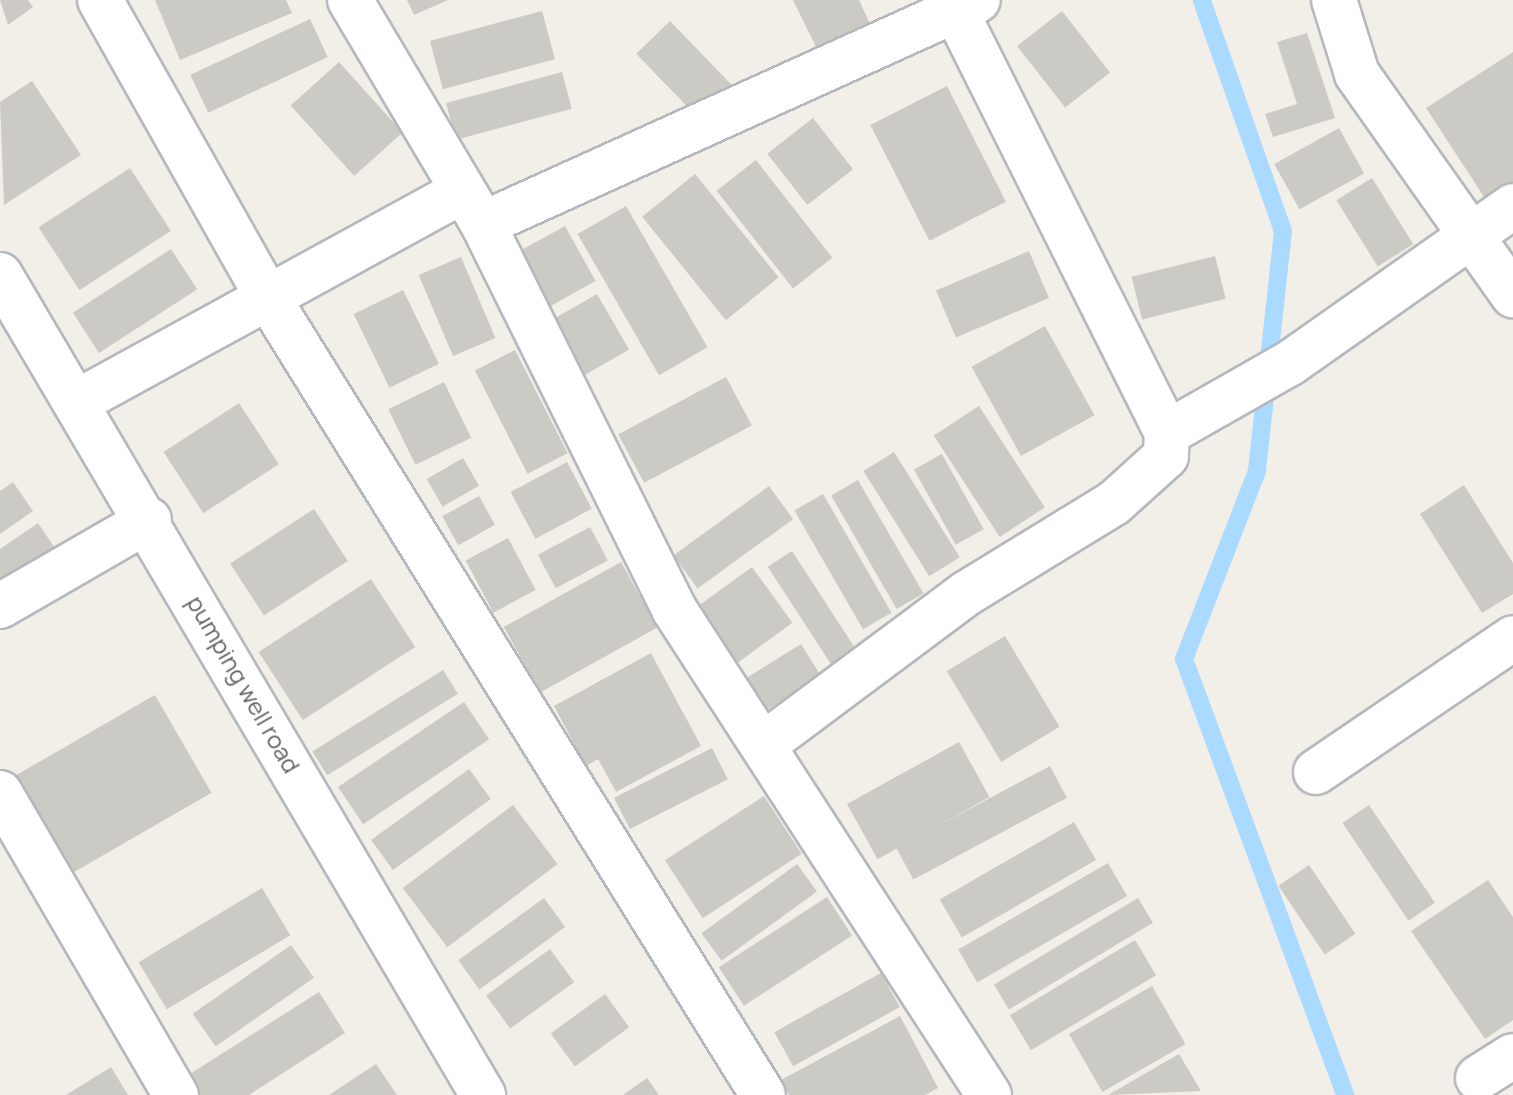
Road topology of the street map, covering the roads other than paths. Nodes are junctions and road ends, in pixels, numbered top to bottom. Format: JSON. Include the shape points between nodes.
{"nodes":[{"id":1,"x":100,"y":0,"type":"edge"},
{"id":2,"x":350,"y":0,"type":"edge"},
{"id":3,"x":1334,"y":0,"type":"edge"},
{"id":4,"x":966,"y":3,"type":"edge"},
{"id":5,"x":1513,"y":206,"type":"edge"},
{"id":6,"x":472,"y":207,"type":"junction"},
{"id":7,"x":1470,"y":233,"type":"junction"},
{"id":8,"x":0,"y":275,"type":"edge"},
{"id":9,"x":1513,"y":295,"type":"edge"},
{"id":10,"x":267,"y":296,"type":"junction"},
{"id":11,"x":77,"y":402,"type":"junction"},
{"id":12,"x":1167,"y":433,"type":"junction"},
{"id":13,"x":149,"y":520,"type":"junction"},
{"id":14,"x":0,"y":606,"type":"edge"},
{"id":15,"x":1513,"y":638,"type":"edge"},
{"id":16,"x":763,"y":745,"type":"junction"},
{"id":17,"x":1316,"y":772,"type":"dead end"},
{"id":18,"x":0,"y":793,"type":"edge"},
{"id":19,"x":176,"y":1095,"type":"edge"},
{"id":20,"x":483,"y":1095,"type":"edge"},
{"id":21,"x":763,"y":1095,"type":"edge"},
{"id":22,"x":989,"y":1095,"type":"edge"}],
"edges":[{"from":1,"to":10,"type":"street"},
{"from":2,"to":6,"type":"street"},
{"from":3,"to":7,"type":"street","via":[[1357,74]]},
{"from":4,"to":6,"type":"street"},
{"from":4,"to":12,"type":"street"},
{"from":5,"to":7,"type":"street"},
{"from":6,"to":10,"type":"street"},
{"from":6,"to":16,"type":"street","via":[[674,609]]},
{"from":7,"to":9,"type":"street"},
{"from":7,"to":12,"type":"street","via":[[1290,363]]},
{"from":8,"to":11,"type":"street","name":"pumping well road"},
{"from":10,"to":11,"type":"street"},
{"from":10,"to":21,"type":"street"},
{"from":11,"to":13,"type":"street","name":"pumping well road"},
{"from":12,"to":16,"type":"street","via":[[1166,456],[1149,477],[967,593]]},
{"from":13,"to":14,"type":"street"},
{"from":13,"to":20,"type":"street","name":"pumping well road"},
{"from":15,"to":17,"type":"street"},
{"from":16,"to":22,"type":"street"},
{"from":18,"to":19,"type":"street"}]}
